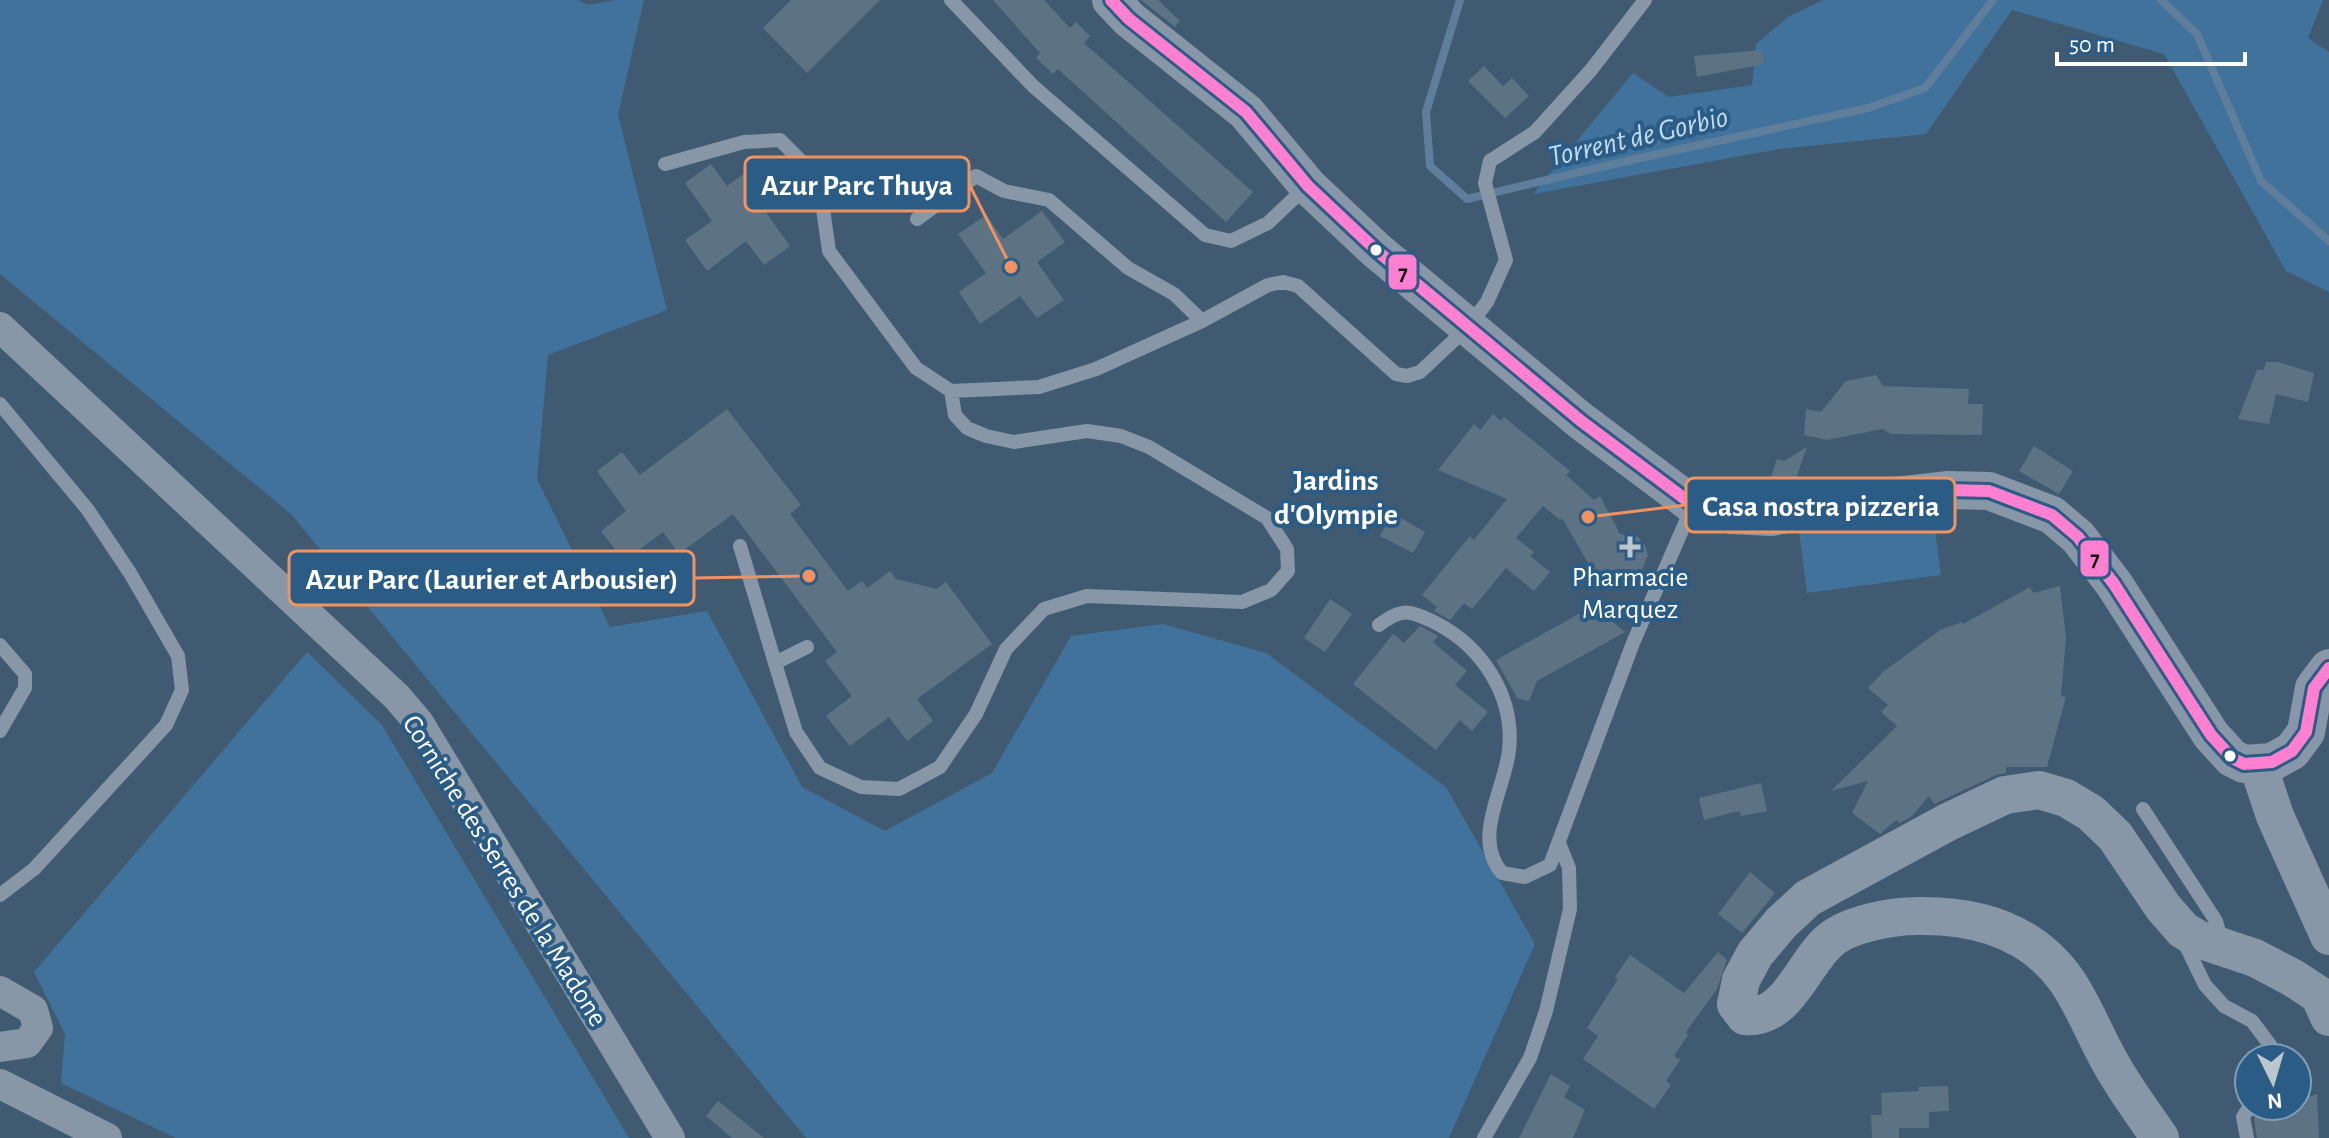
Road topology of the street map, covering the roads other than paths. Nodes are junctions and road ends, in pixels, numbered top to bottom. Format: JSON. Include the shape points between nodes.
{"nodes":[{"id":1,"x":951,"y":0,"type":"edge"},
{"id":2,"x":1111,"y":0,"type":"edge"},
{"id":3,"x":1645,"y":0,"type":"edge"},
{"id":4,"x":665,"y":164,"type":"dead end"},
{"id":5,"x":1308,"y":186,"type":"junction"},
{"id":6,"x":917,"y":219,"type":"dead end"},
{"id":7,"x":1202,"y":321,"type":"junction"},
{"id":8,"x":0,"y":327,"type":"edge"},
{"id":9,"x":1467,"y":328,"type":"junction"},
{"id":10,"x":951,"y":391,"type":"junction"},
{"id":11,"x":0,"y":404,"type":"edge"},
{"id":12,"x":1693,"y":505,"type":"junction"},
{"id":13,"x":740,"y":546,"type":"dead end"},
{"id":14,"x":1379,"y":625,"type":"dead end"},
{"id":15,"x":0,"y":645,"type":"edge"},
{"id":16,"x":807,"y":647,"type":"dead end"},
{"id":17,"x":775,"y":663,"type":"junction"},
{"id":18,"x":2329,"y":668,"type":"edge"},
{"id":19,"x":0,"y":731,"type":"edge"},
{"id":20,"x":2258,"y":765,"type":"junction"},
{"id":21,"x":2143,"y":809,"type":"dead end"},
{"id":22,"x":1559,"y":843,"type":"junction"},
{"id":23,"x":0,"y":895,"type":"edge"},
{"id":24,"x":2329,"y":936,"type":"edge"},
{"id":25,"x":2200,"y":938,"type":"junction"},
{"id":26,"x":0,"y":991,"type":"edge"},
{"id":27,"x":2329,"y":1017,"type":"edge"},
{"id":28,"x":2268,"y":1042,"type":"edge"},
{"id":29,"x":0,"y":1047,"type":"edge"},
{"id":30,"x":0,"y":1084,"type":"edge"},
{"id":31,"x":107,"y":1138,"type":"edge"},
{"id":32,"x":670,"y":1138,"type":"edge"},
{"id":33,"x":1484,"y":1138,"type":"edge"},
{"id":34,"x":2160,"y":1138,"type":"edge"}],
"edges":[{"from":1,"to":5,"type":"lane","via":[[1033,86],[1205,235],[1231,241],[1268,223]]},
{"from":2,"to":5,"type":"street","via":[[1246,112]]},
{"from":3,"to":9,"type":"lane","via":[[1535,132],[1490,161],[1485,183],[1506,260],[1487,302]]},
{"from":4,"to":10,"type":"lane","via":[[744,142],[780,140],[801,161],[821,195],[829,251],[916,368]]},
{"from":5,"to":9,"type":"street"},
{"from":6,"to":7,"type":"lane","via":[[976,176],[1004,191],[1049,200],[1128,268],[1174,294]]},
{"from":7,"to":9,"type":"lane","via":[[1268,285],[1298,286],[1396,374],[1407,376],[1420,372]]},
{"from":7,"to":10,"type":"lane","via":[[1096,369],[1039,387]]},
{"from":8,"to":32,"type":"street","name":"Corniche des Serres de la Madone","via":[[405,705]]},
{"from":9,"to":12,"type":"street"},
{"from":10,"to":17,"type":"lane","via":[[955,415],[967,428],[986,436],[1014,442],[1087,431],[1149,447],[1267,518],[1287,549],[1288,571],[1271,590],[1242,602],[1087,596],[1044,609],[1006,649],[976,714],[940,767],[899,789],[861,787],[820,768],[796,732]]},
{"from":11,"to":23,"type":"lane","via":[[88,510],[130,573],[178,656],[182,690],[166,725],[34,869]]},
{"from":12,"to":20,"type":"street","via":[[1771,517],[1869,499],[1989,491],[2052,515],[2078,537],[2114,584],[2211,735],[2232,758]]},
{"from":12,"to":22,"type":"lane","via":[[1633,643]]},
{"from":13,"to":17,"type":"lane"},
{"from":14,"to":22,"type":"lane","via":[[1407,611],[1430,620],[1451,631],[1493,673],[1508,721],[1509,750],[1491,818],[1492,861],[1502,873],[1525,877],[1550,865]]},
{"from":15,"to":19,"type":"lane","via":[[25,674],[25,688]]},
{"from":16,"to":17,"type":"lane"},
{"from":18,"to":20,"type":"street","via":[[2314,688],[2306,732],[2292,751]]},
{"from":20,"to":24,"type":"street"},
{"from":21,"to":25,"type":"lane","via":[[2216,921],[2219,932]]},
{"from":22,"to":33,"type":"lane","via":[[1569,868],[1570,909],[1546,1011],[1530,1058]]},
{"from":25,"to":27,"type":"street","via":[[2293,978],[2319,995]]},
{"from":25,"to":28,"type":"lane","via":[[2184,945],[2205,985],[2224,1006],[2252,1021]]},
{"from":25,"to":34,"type":"street","via":[[2163,907],[2115,836],[2091,813],[2039,790],[2005,795],[1808,898],[1755,954],[1736,1004],[1745,1016],[1761,1017],[1777,1007],[1828,941],[1860,925],[1905,916],[1985,922],[2046,955]]},
{"from":26,"to":29,"type":"street","via":[[33,1010],[38,1028],[27,1043]]},
{"from":30,"to":31,"type":"street"}]}
